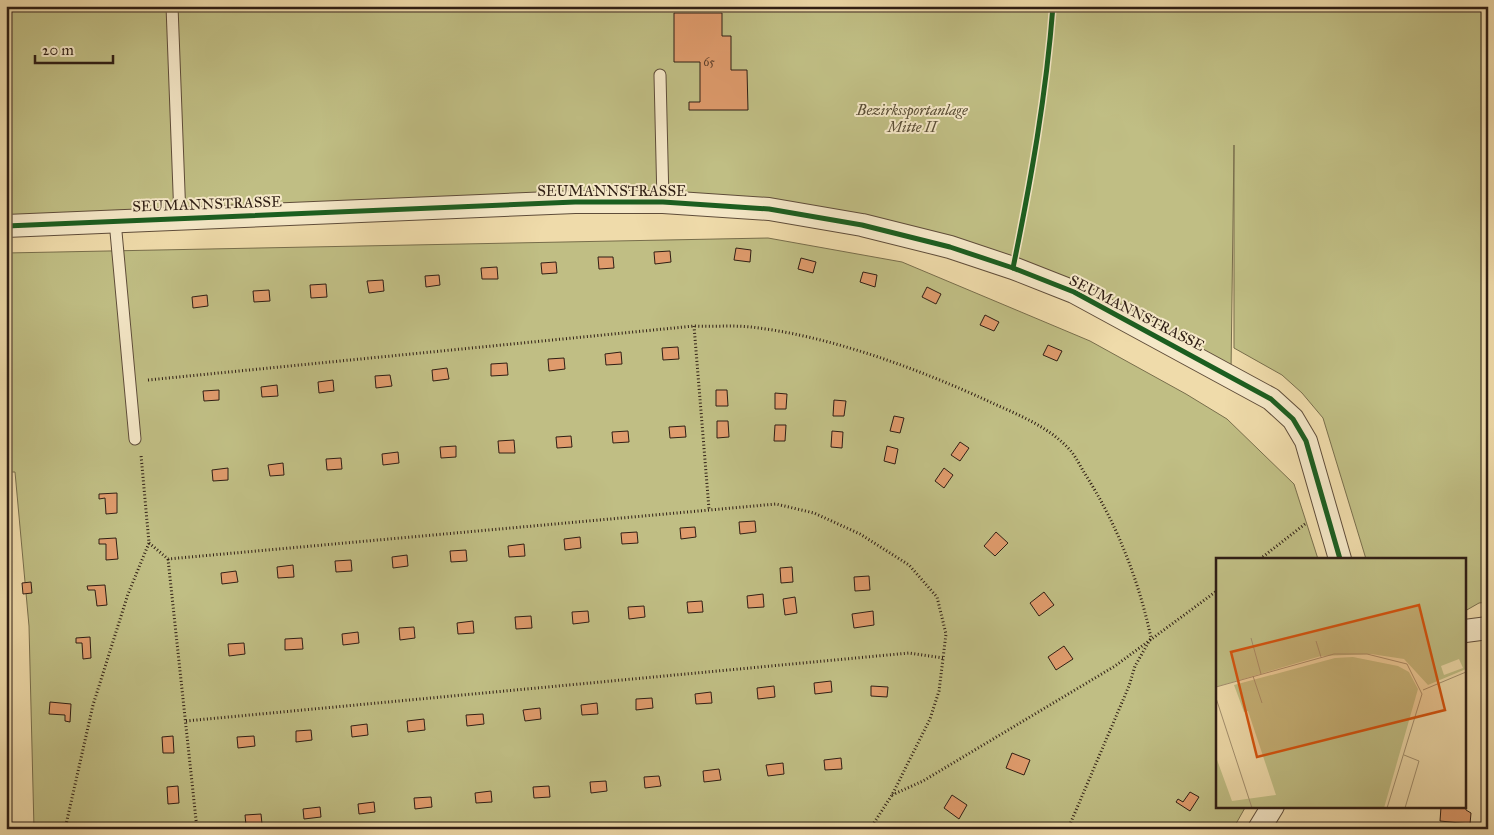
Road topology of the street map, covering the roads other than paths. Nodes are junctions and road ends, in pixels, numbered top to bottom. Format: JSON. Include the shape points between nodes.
{"nodes":[{"id":1,"x":172,"y":6,"type":"edge"},
{"id":2,"x":660,"y":75,"type":"dead end"},
{"id":3,"x":662,"y":202,"type":"junction"},
{"id":4,"x":180,"y":218,"type":"junction"},
{"id":5,"x":115,"y":221,"type":"junction"},
{"id":6,"x":6,"y":226,"type":"edge"},
{"id":7,"x":136,"y":439,"type":"road end"},
{"id":8,"x":1340,"y":558,"type":"edge"},
{"id":9,"x":1488,"y":628,"type":"edge"},
{"id":10,"x":1466,"y":631,"type":"edge"},
{"id":11,"x":1272,"y":808,"type":"edge"},
{"id":12,"x":1259,"y":829,"type":"edge"}],
"edges":[{"from":1,"to":4,"type":"lane"},
{"from":2,"to":3,"type":"lane"},
{"from":3,"to":4,"type":"street","name":"SEUMANNSTRASSE","via":[[575,202]]},
{"from":3,"to":8,"type":"street","name":"SEUMANNSTRASSE","via":[[769,209],[862,225],[950,247],[1074,292],[1271,399],[1293,419],[1306,441]]},
{"from":4,"to":5,"type":"street","name":"SEUMANNSTRASSE"},
{"from":5,"to":6,"type":"street","name":"SEUMANNSTRASSE"},
{"from":5,"to":7,"type":"lane"},
{"from":9,"to":10,"type":"street"},
{"from":11,"to":12,"type":"street"}]}
